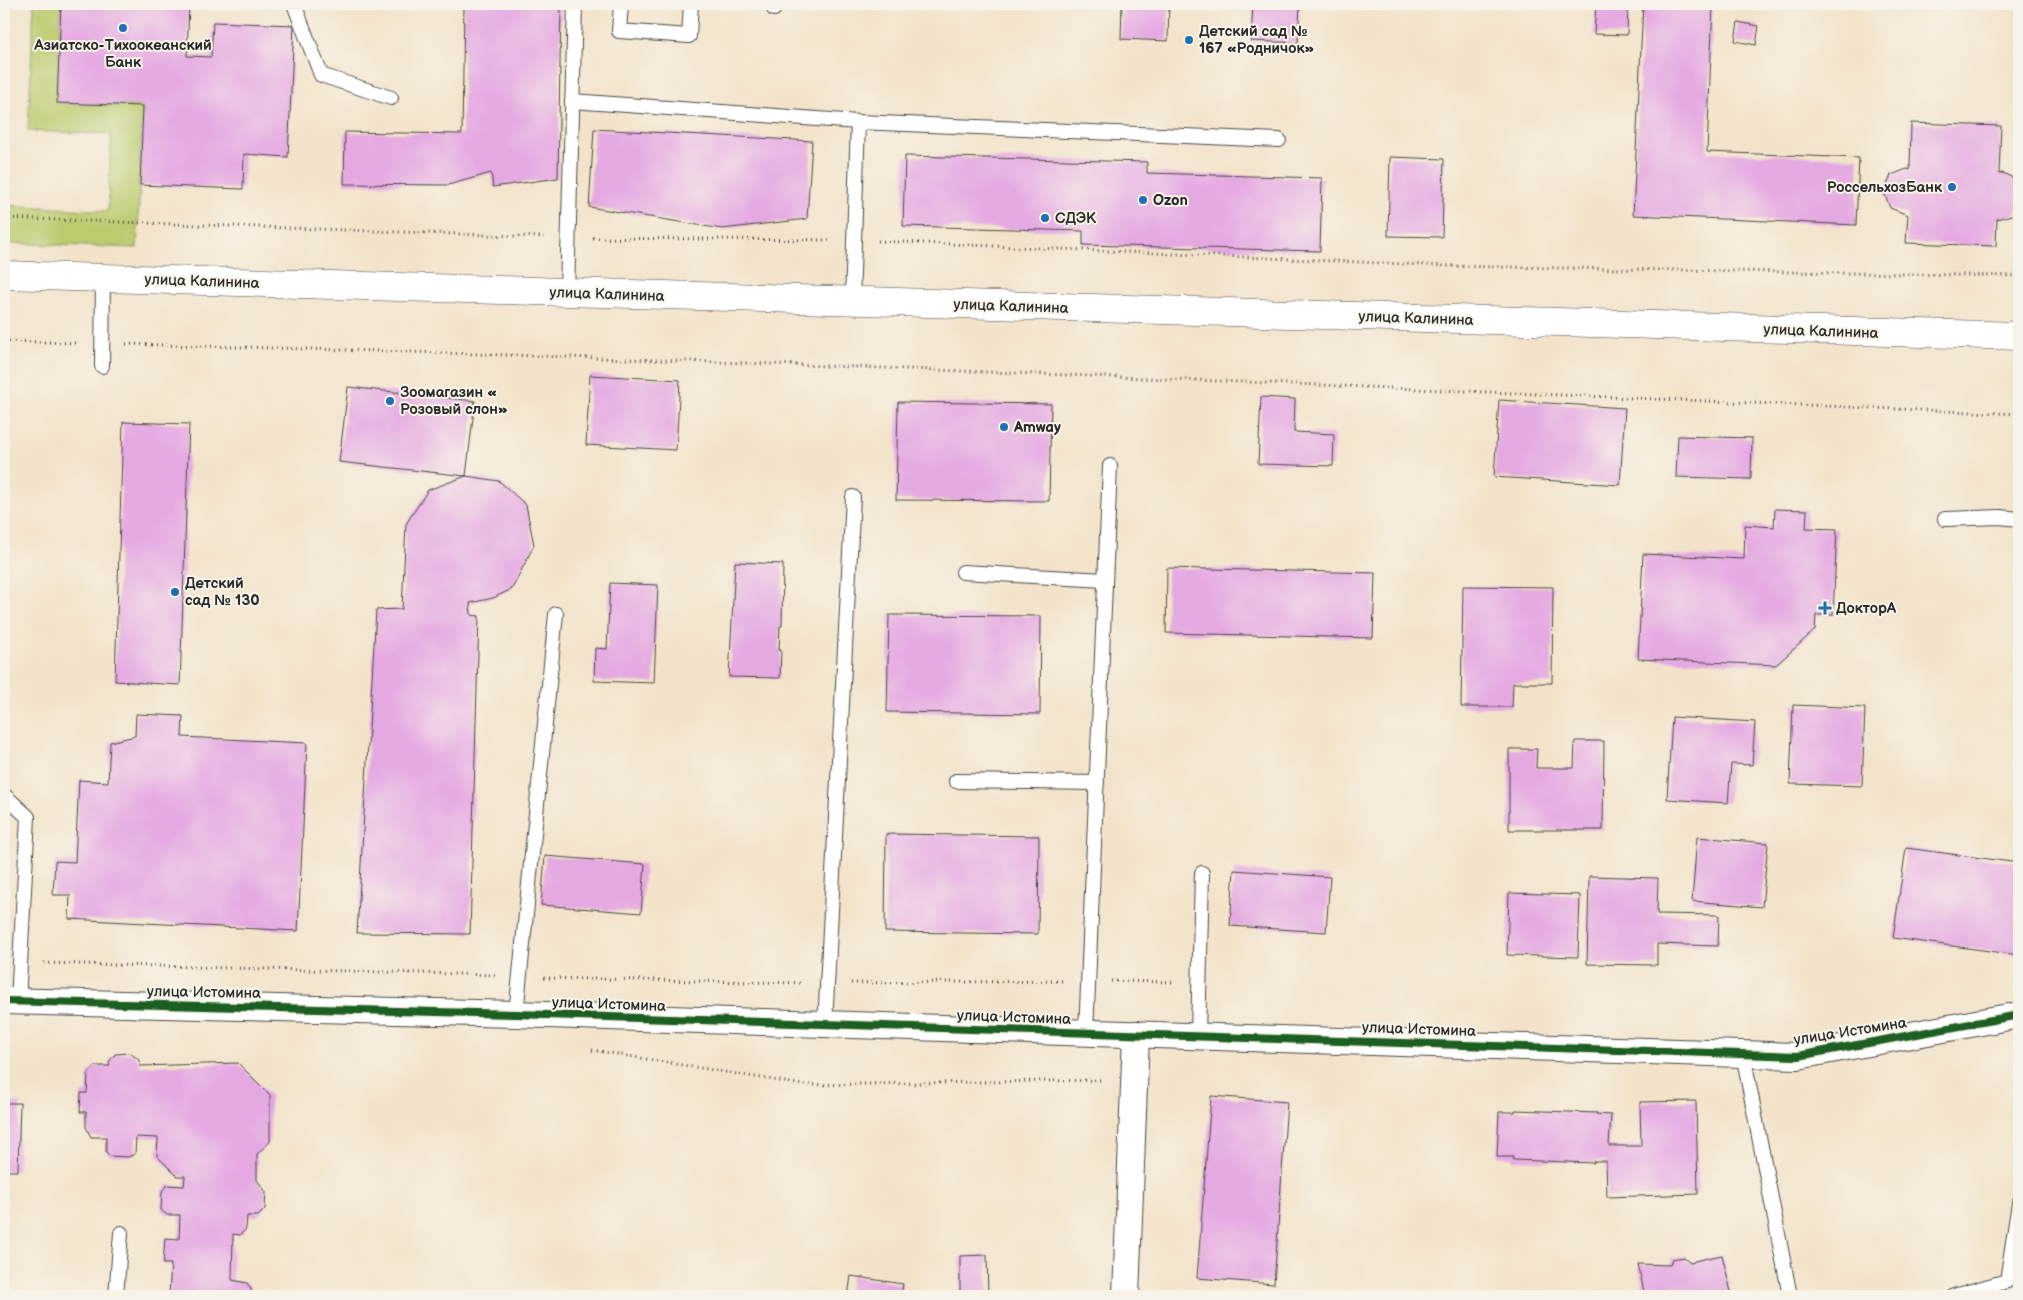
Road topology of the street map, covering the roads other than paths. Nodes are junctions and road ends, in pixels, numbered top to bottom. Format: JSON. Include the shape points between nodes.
{"nodes":[{"id":1,"x":294,"y":4,"type":"edge"},
{"id":2,"x":575,"y":4,"type":"edge"},
{"id":3,"x":621,"y":4,"type":"edge"},
{"id":4,"x":691,"y":4,"type":"edge"},
{"id":5,"x":391,"y":98,"type":"dead end"},
{"id":6,"x":572,"y":101,"type":"junction"},
{"id":7,"x":858,"y":122,"type":"junction"},
{"id":8,"x":1279,"y":140,"type":"dead end"},
{"id":9,"x":4,"y":275,"type":"edge"},
{"id":10,"x":103,"y":278,"type":"junction"},
{"id":11,"x":566,"y":293,"type":"junction"},
{"id":12,"x":852,"y":302,"type":"junction"},
{"id":13,"x":2019,"y":336,"type":"edge"},
{"id":14,"x":102,"y":366,"type":"dead end"},
{"id":15,"x":1110,"y":466,"type":"dead end"},
{"id":16,"x":854,"y":497,"type":"dead end"},
{"id":17,"x":1945,"y":519,"type":"dead end"},
{"id":18,"x":2019,"y":519,"type":"edge"},
{"id":19,"x":963,"y":572,"type":"dead end"},
{"id":20,"x":1105,"y":580,"type":"junction"},
{"id":21,"x":556,"y":614,"type":"dead end"},
{"id":22,"x":956,"y":781,"type":"dead end"},
{"id":23,"x":1097,"y":783,"type":"junction"},
{"id":24,"x":4,"y":795,"type":"edge"},
{"id":25,"x":1202,"y":873,"type":"dead end"},
{"id":26,"x":11,"y":1001,"type":"edge"},
{"id":27,"x":516,"y":1014,"type":"junction"},
{"id":28,"x":2019,"y":1015,"type":"edge"},
{"id":29,"x":825,"y":1024,"type":"junction"},
{"id":30,"x":1086,"y":1033,"type":"junction"},
{"id":31,"x":1136,"y":1034,"type":"junction"},
{"id":32,"x":1198,"y":1036,"type":"junction"},
{"id":33,"x":1743,"y":1054,"type":"junction"},
{"id":34,"x":2019,"y":1203,"type":"edge"},
{"id":35,"x":120,"y":1233,"type":"dead end"},
{"id":36,"x":116,"y":1296,"type":"edge"},
{"id":37,"x":1126,"y":1296,"type":"edge"},
{"id":38,"x":1790,"y":1296,"type":"edge"},
{"id":39,"x":1954,"y":1296,"type":"edge"}],
"edges":[{"from":1,"to":5,"type":"lane","via":[[321,76]]},
{"from":2,"to":6,"type":"lane"},
{"from":3,"to":4,"type":"lane","via":[[619,32],[689,36]]},
{"from":6,"to":7,"type":"lane"},
{"from":6,"to":11,"type":"lane"},
{"from":7,"to":8,"type":"lane"},
{"from":7,"to":12,"type":"lane"},
{"from":9,"to":10,"type":"main road","name":"улица Калинина"},
{"from":10,"to":11,"type":"main road","name":"улица Калинина"},
{"from":10,"to":14,"type":"lane"},
{"from":11,"to":12,"type":"main road","name":"улица Калинина"},
{"from":12,"to":13,"type":"main road","name":"улица Калинина"},
{"from":15,"to":20,"type":"lane"},
{"from":16,"to":29,"type":"lane"},
{"from":17,"to":18,"type":"lane"},
{"from":19,"to":20,"type":"lane"},
{"from":20,"to":23,"type":"lane"},
{"from":21,"to":27,"type":"lane"},
{"from":22,"to":23,"type":"lane"},
{"from":23,"to":30,"type":"lane"},
{"from":24,"to":26,"type":"lane","via":[[28,817],[20,962]]},
{"from":25,"to":32,"type":"lane"},
{"from":26,"to":27,"type":"street","name":"улица Истомина"},
{"from":27,"to":29,"type":"street","name":"улица Истомина"},
{"from":28,"to":33,"type":"street","name":"улица Истомина","via":[[1798,1056]]},
{"from":29,"to":30,"type":"street","name":"улица Истомина"},
{"from":30,"to":31,"type":"street","name":"улица Истомина"},
{"from":31,"to":32,"type":"street","name":"улица Истомина"},
{"from":31,"to":37,"type":"street"},
{"from":32,"to":33,"type":"street","name":"улица Истомина"},
{"from":33,"to":38,"type":"lane"},
{"from":34,"to":39,"type":"lane","via":[[2007,1281]]},
{"from":35,"to":36,"type":"lane"}]}
